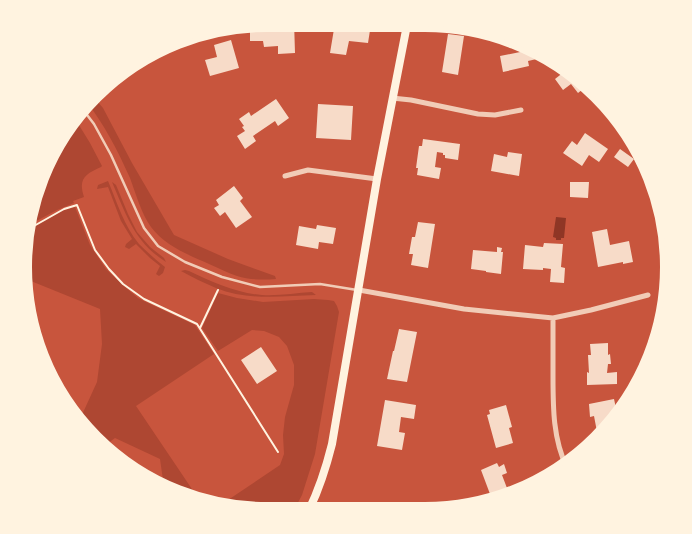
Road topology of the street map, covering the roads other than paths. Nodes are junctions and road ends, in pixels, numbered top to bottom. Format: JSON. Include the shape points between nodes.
{"nodes":[{"id":1,"x":405,"y":29,"type":"edge"},
{"id":2,"x":392,"y":98,"type":"junction"},
{"id":3,"x":521,"y":110,"type":"dead end"},
{"id":4,"x":86,"y":113,"type":"edge"},
{"id":5,"x":285,"y":176,"type":"dead end"},
{"id":6,"x":377,"y":179,"type":"junction"},
{"id":7,"x":358,"y":290,"type":"junction"},
{"id":8,"x":648,"y":295,"type":"dead end"},
{"id":9,"x":553,"y":318,"type":"junction"},
{"id":10,"x":564,"y":460,"type":"edge"},
{"id":11,"x":312,"y":505,"type":"edge"}],
"edges":[{"from":1,"to":2,"type":"main road"},
{"from":2,"to":3,"type":"street","via":[[478,114],[495,115]]},
{"from":2,"to":6,"type":"main road"},
{"from":4,"to":7,"type":"lane","via":[[111,155],[144,228],[158,246],[222,278],[260,287],[320,284]]},
{"from":5,"to":6,"type":"street","via":[[308,170]]},
{"from":6,"to":7,"type":"main road"},
{"from":7,"to":9,"type":"street","via":[[464,309]]},
{"from":7,"to":11,"type":"main road","via":[[332,444]]},
{"from":8,"to":9,"type":"street"},
{"from":9,"to":10,"type":"street","via":[[553,410]]}]}
